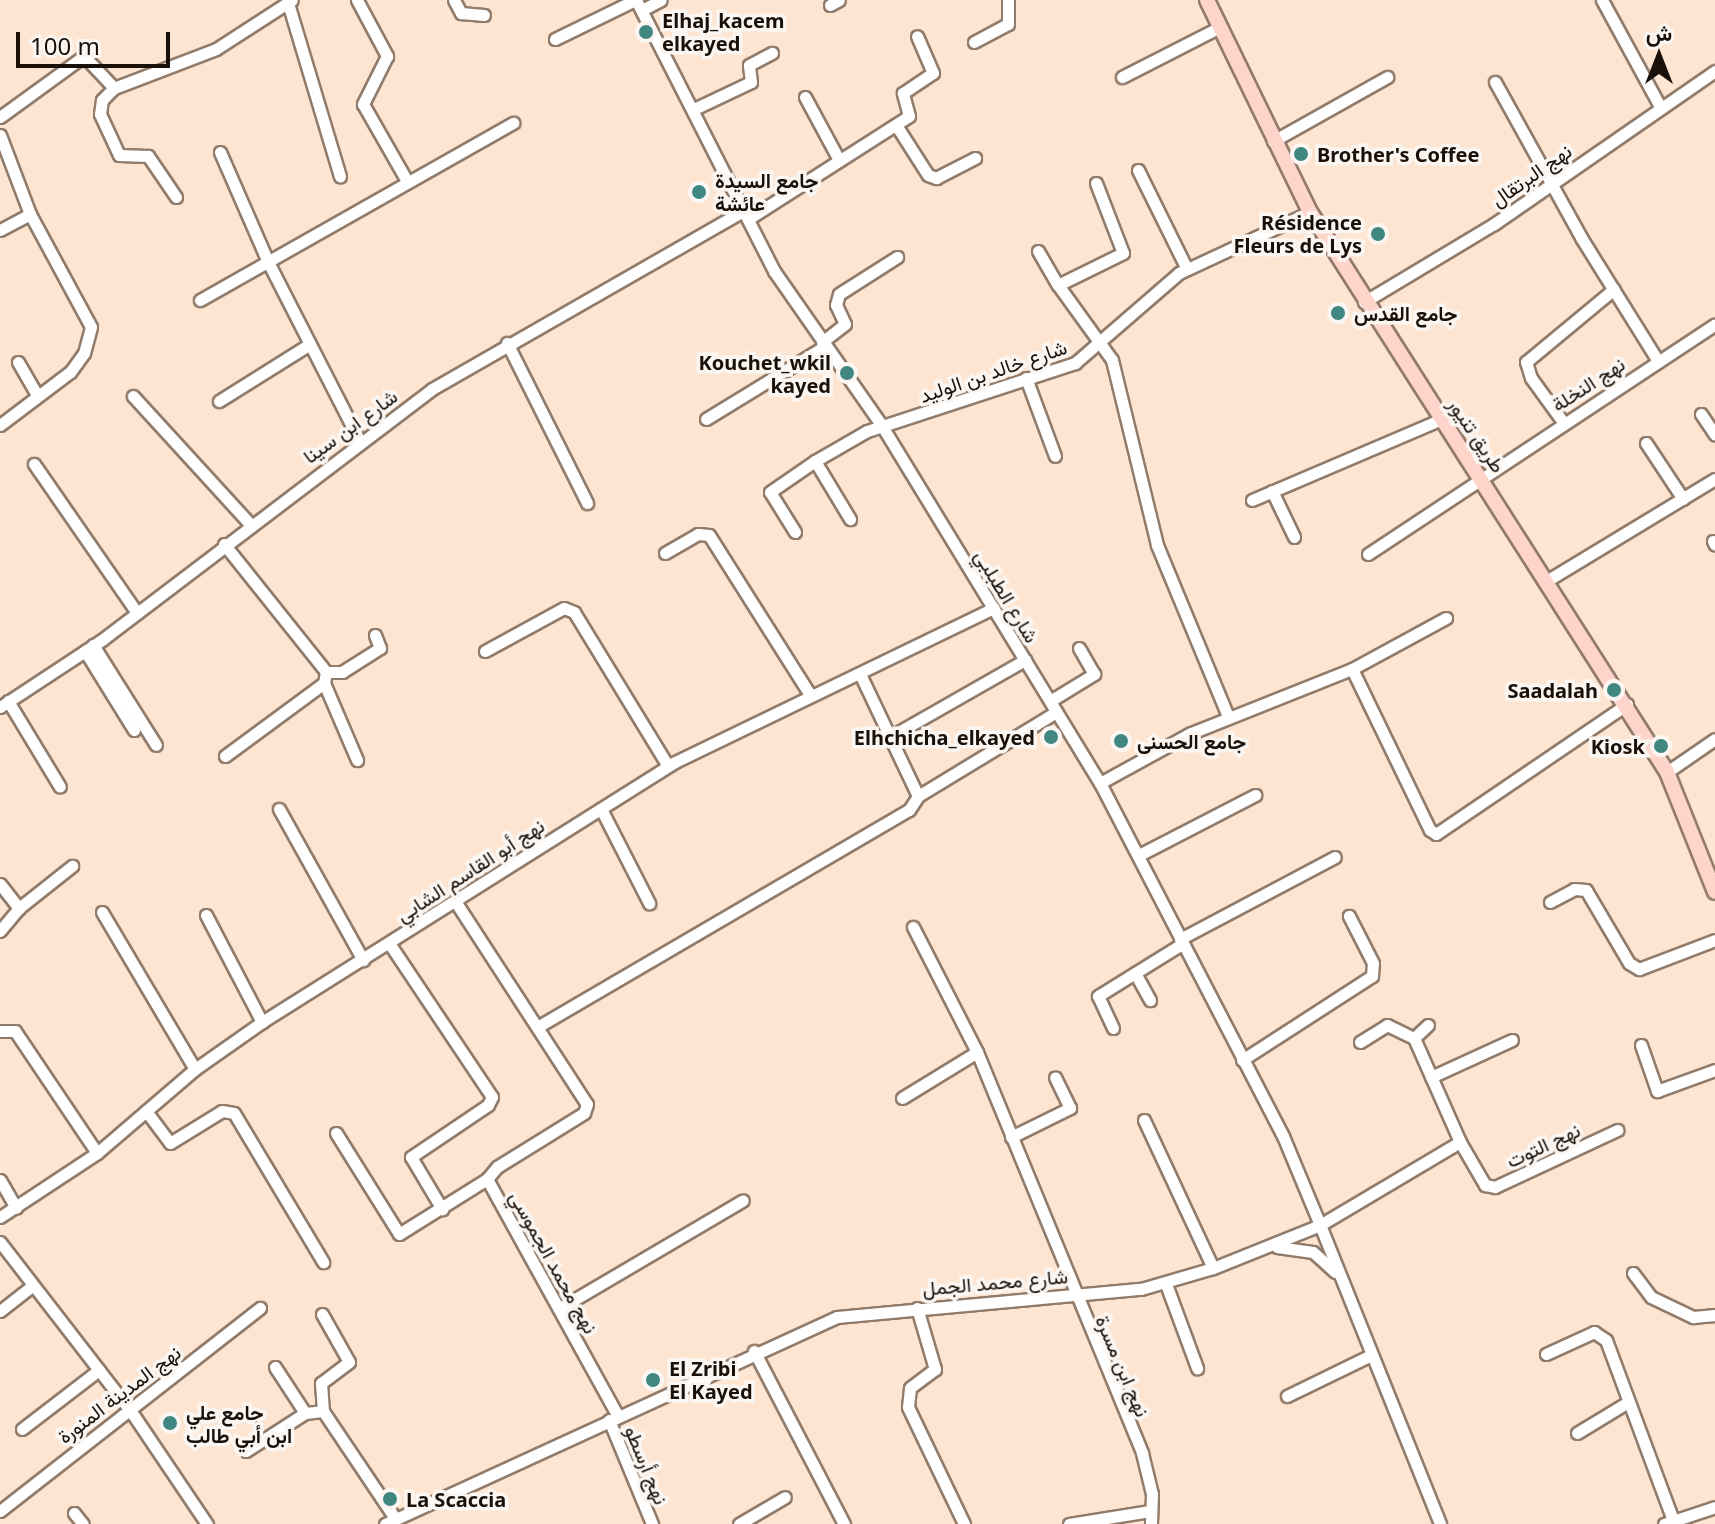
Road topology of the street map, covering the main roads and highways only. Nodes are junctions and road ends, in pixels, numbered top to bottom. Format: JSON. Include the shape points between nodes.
{"nodes":[{"id":1,"x":1207,"y":0,"type":"edge"},
{"id":2,"x":1715,"y":892,"type":"edge"}],
"edges":[{"from":1,"to":2,"type":"main road","name":"طريق تنيور","via":[[1310,212],[1667,772]]}]}
